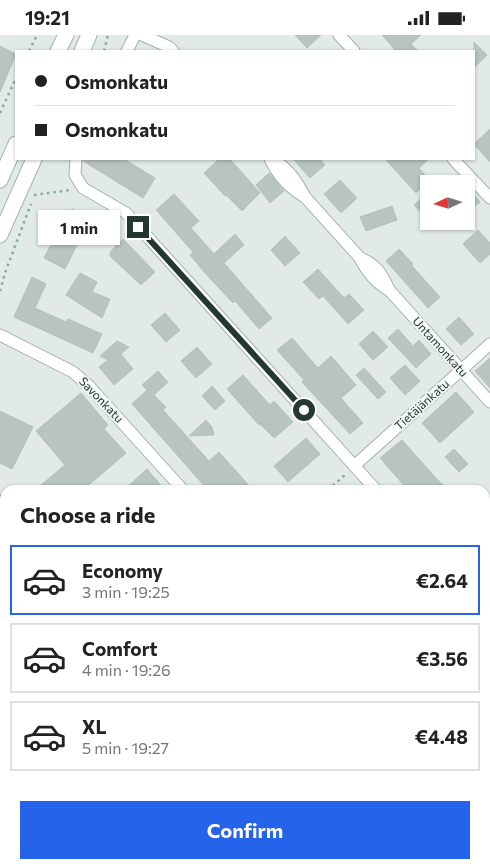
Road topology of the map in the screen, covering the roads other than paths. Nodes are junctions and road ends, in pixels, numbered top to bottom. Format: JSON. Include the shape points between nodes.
{"nodes":[{"id":1,"x":66,"y":35,"type":"edge"},
{"id":2,"x":90,"y":35,"type":"edge"},
{"id":3,"x":135,"y":35,"type":"edge"},
{"id":4,"x":142,"y":35,"type":"edge"},
{"id":5,"x":339,"y":35,"type":"edge"},
{"id":6,"x":58,"y":50,"type":"edge"},
{"id":7,"x":82,"y":50,"type":"edge"},
{"id":8,"x":128,"y":50,"type":"edge"},
{"id":9,"x":172,"y":50,"type":"edge"},
{"id":10,"x":353,"y":50,"type":"edge"},
{"id":11,"x":15,"y":146,"type":"edge"},
{"id":12,"x":34,"y":160,"type":"edge"},
{"id":13,"x":76,"y":160,"type":"edge"},
{"id":14,"x":271,"y":160,"type":"edge"},
{"id":15,"x":454,"y":160,"type":"edge"},
{"id":16,"x":0,"y":180,"type":"edge"},
{"id":17,"x":490,"y":199,"type":"edge"},
{"id":18,"x":0,"y":235,"type":"edge"},
{"id":19,"x":0,"y":335,"type":"edge"},
{"id":20,"x":490,"y":344,"type":"edge"},
{"id":21,"x":461,"y":370,"type":"junction"},
{"id":22,"x":490,"y":402,"type":"edge"},
{"id":23,"x":354,"y":466,"type":"junction"},
{"id":24,"x":179,"y":485,"type":"edge"},
{"id":25,"x":371,"y":485,"type":"edge"}],
"edges":[{"from":1,"to":6,"type":"main road"},
{"from":2,"to":7,"type":"main road"},
{"from":3,"to":8,"type":"street"},
{"from":4,"to":9,"type":"street"},
{"from":5,"to":10,"type":"street"},
{"from":11,"to":16,"type":"main road"},
{"from":12,"to":18,"type":"main road"},
{"from":13,"to":23,"type":"street","via":[[75,175],[83,188],[126,213]]},
{"from":14,"to":21,"type":"street","name":"Untamonkatu","via":[[292,190],[305,197],[360,258],[378,284],[390,291]]},
{"from":15,"to":17,"type":"street"},
{"from":19,"to":24,"type":"street","name":"Savonkatu","via":[[73,372],[90,386]]},
{"from":20,"to":21,"type":"street","name":"Tietäjänkatu"},
{"from":21,"to":22,"type":"street","name":"Untamonkatu"},
{"from":21,"to":23,"type":"street","name":"Tietäjänkatu"},
{"from":23,"to":25,"type":"street"}]}
